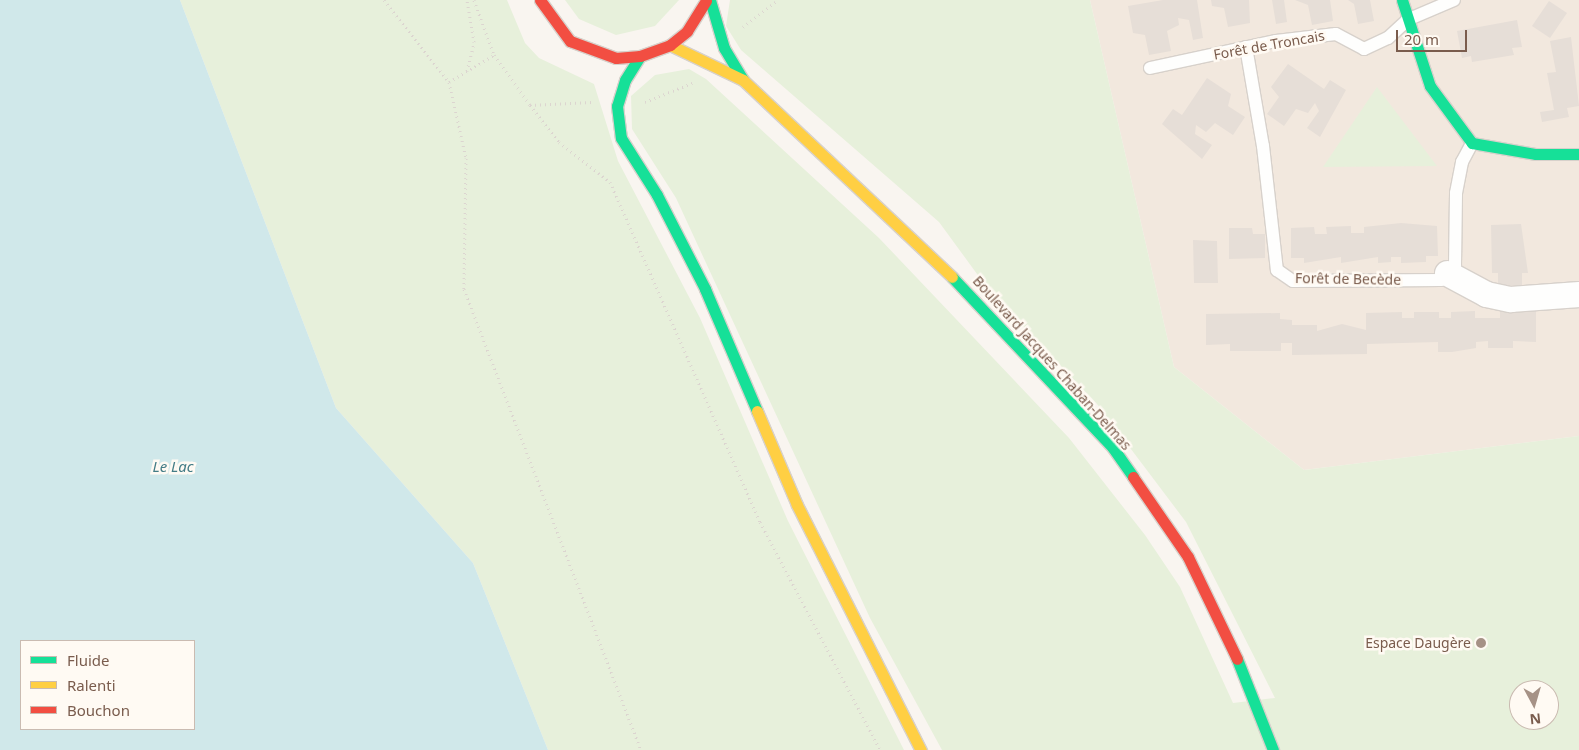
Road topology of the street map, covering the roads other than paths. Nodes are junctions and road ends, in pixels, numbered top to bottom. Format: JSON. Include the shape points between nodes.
{"nodes":[{"id":1,"x":540,"y":0,"type":"edge"},
{"id":2,"x":706,"y":0,"type":"edge"},
{"id":3,"x":710,"y":0,"type":"edge"},
{"id":4,"x":1402,"y":0,"type":"edge"},
{"id":5,"x":1454,"y":0,"type":"edge"},
{"id":6,"x":1407,"y":20,"type":"junction"},
{"id":7,"x":670,"y":45,"type":"junction"},
{"id":8,"x":1246,"y":47,"type":"junction"},
{"id":9,"x":640,"y":56,"type":"junction"},
{"id":10,"x":1150,"y":68,"type":"dead end"},
{"id":11,"x":743,"y":80,"type":"junction"},
{"id":12,"x":1472,"y":143,"type":"junction"},
{"id":13,"x":1579,"y":154,"type":"edge"},
{"id":14,"x":1447,"y":273,"type":"junction"},
{"id":15,"x":1579,"y":294,"type":"edge"},
{"id":16,"x":921,"y":750,"type":"edge"},
{"id":17,"x":1273,"y":750,"type":"edge"}],
"edges":[{"from":1,"to":9,"type":"main road","via":[[553,23],[570,41],[616,58]]},
{"from":2,"to":7,"type":"main road","via":[[687,31]]},
{"from":3,"to":11,"type":"main road","name":"Boulevard Jacques Chaban-Delmas","via":[[724,48]]},
{"from":4,"to":6,"type":"main road"},
{"from":5,"to":6,"type":"lane"},
{"from":6,"to":8,"type":"lane","name":"Forêt de Troncais","via":[[1388,38],[1364,48],[1336,34]]},
{"from":6,"to":12,"type":"main road","via":[[1430,86]]},
{"from":7,"to":9,"type":"main road"},
{"from":7,"to":11,"type":"main road","name":"Boulevard Jacques Chaban-Delmas"},
{"from":8,"to":10,"type":"lane","name":"Forêt de Troncais"},
{"from":8,"to":14,"type":"lane","name":"Forêt de Becède","via":[[1277,270],[1293,281],[1441,280]]},
{"from":9,"to":16,"type":"main road","via":[[625,80],[617,106],[621,138],[657,194],[705,289],[797,505],[878,672]]},
{"from":11,"to":17,"type":"main road","name":"Boulevard Jacques Chaban-Delmas","via":[[919,241],[1112,448],[1188,556],[1229,638]]},
{"from":12,"to":13,"type":"main road","via":[[1536,154]]},
{"from":12,"to":14,"type":"lane","via":[[1462,162],[1456,194],[1455,266]]},
{"from":14,"to":15,"type":"street","via":[[1486,294],[1510,299]]}]}
